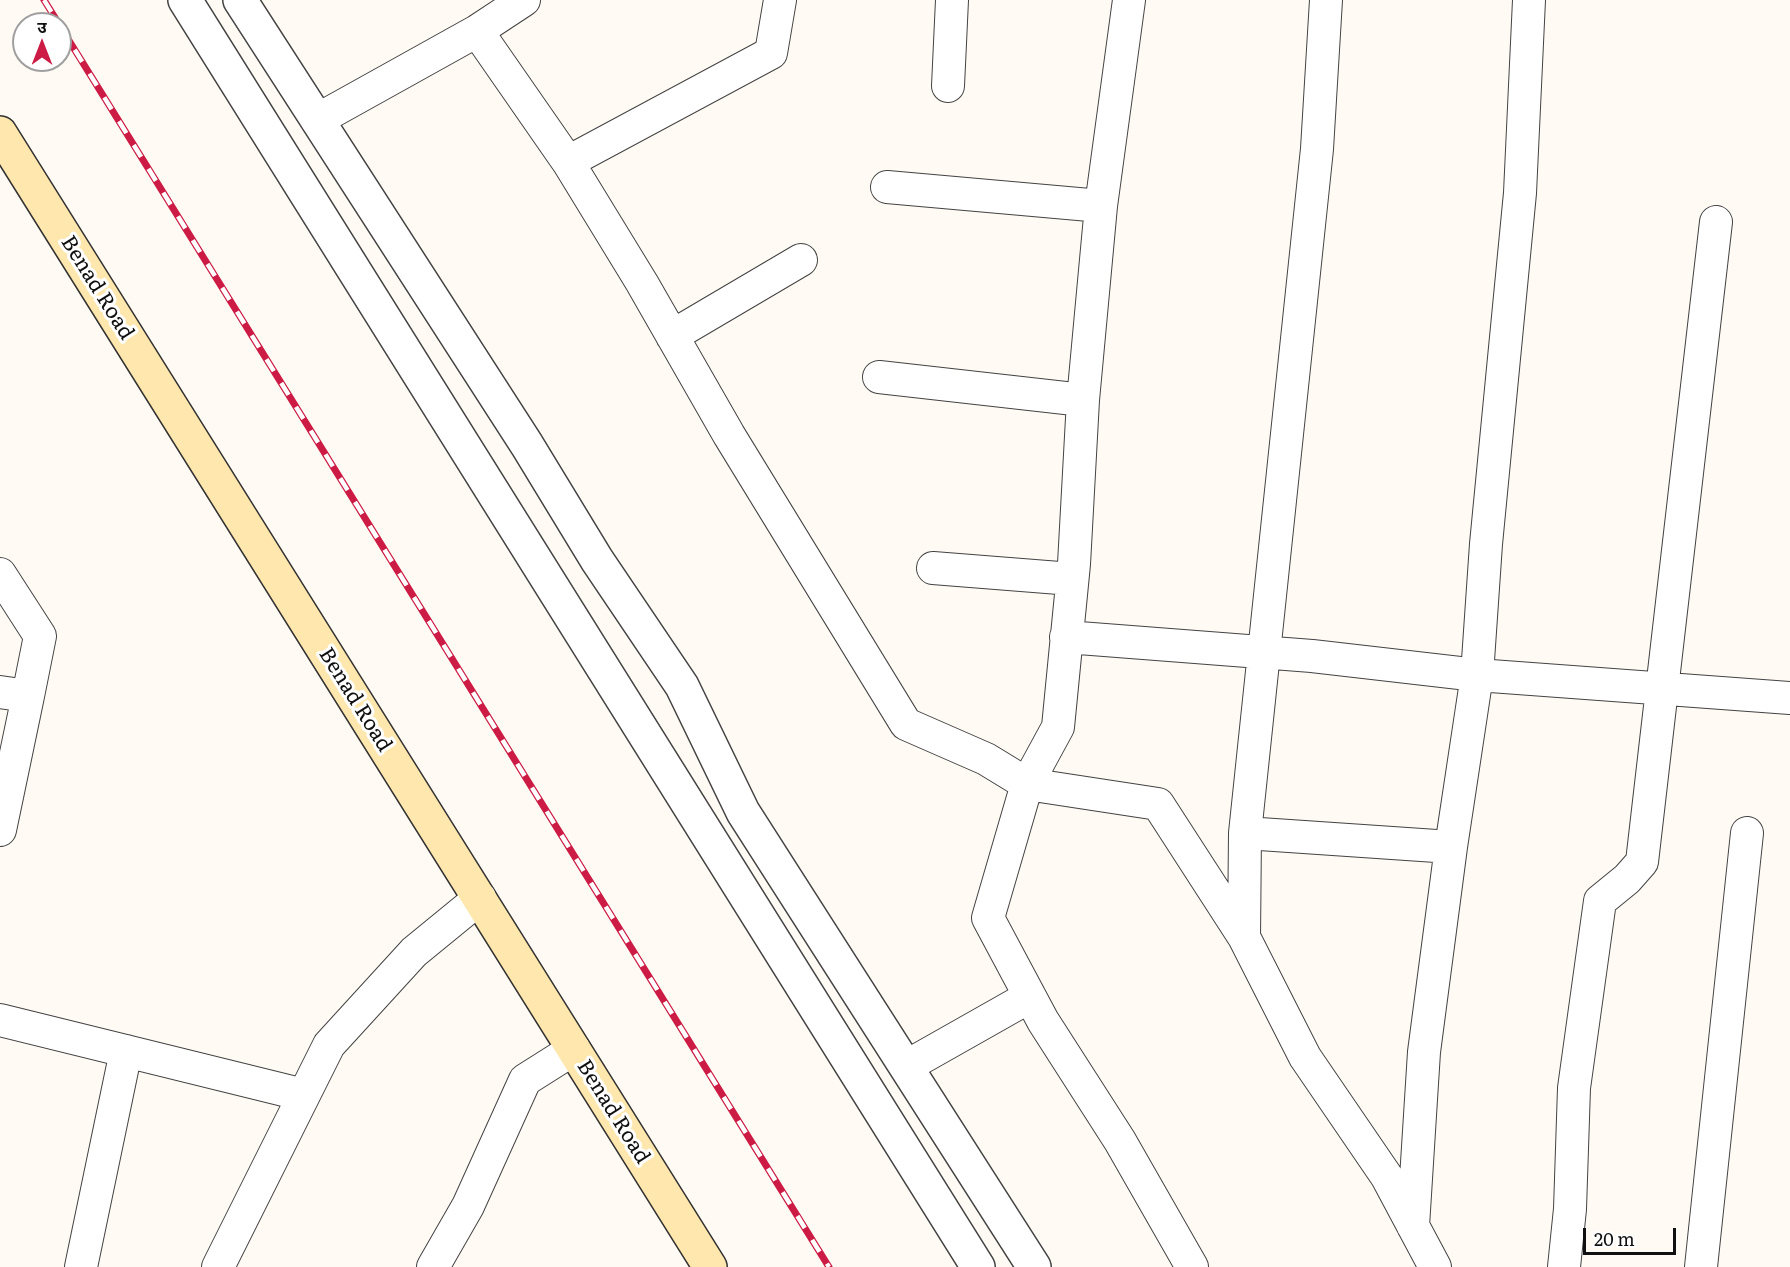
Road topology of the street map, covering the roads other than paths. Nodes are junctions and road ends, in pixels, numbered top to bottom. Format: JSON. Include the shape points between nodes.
{"nodes":[{"id":1,"x":185,"y":0,"type":"edge"},
{"id":2,"x":240,"y":0,"type":"edge"},
{"id":3,"x":524,"y":0,"type":"edge"},
{"id":4,"x":780,"y":0,"type":"edge"},
{"id":5,"x":952,"y":0,"type":"edge"},
{"id":6,"x":1129,"y":0,"type":"edge"},
{"id":7,"x":1326,"y":0,"type":"edge"},
{"id":8,"x":1529,"y":0,"type":"edge"},
{"id":9,"x":477,"y":31,"type":"junction"},
{"id":10,"x":948,"y":86,"type":"dead end"},
{"id":11,"x":317,"y":120,"type":"junction"},
{"id":12,"x":0,"y":133,"type":"edge"},
{"id":13,"x":568,"y":162,"type":"junction"},
{"id":14,"x":886,"y":187,"type":"dead end"},
{"id":15,"x":1101,"y":206,"type":"junction"},
{"id":16,"x":1716,"y":222,"type":"dead end"},
{"id":17,"x":801,"y":260,"type":"dead end"},
{"id":18,"x":672,"y":336,"type":"junction"},
{"id":19,"x":879,"y":377,"type":"dead end"},
{"id":20,"x":1083,"y":400,"type":"junction"},
{"id":21,"x":933,"y":567,"type":"dead end"},
{"id":22,"x":0,"y":574,"type":"edge"},
{"id":23,"x":1072,"y":579,"type":"junction"},
{"id":24,"x":1066,"y":637,"type":"junction"},
{"id":25,"x":1266,"y":653,"type":"junction"},
{"id":26,"x":1477,"y":675,"type":"junction"},
{"id":27,"x":1661,"y":688,"type":"junction"},
{"id":28,"x":14,"y":694,"type":"edge"},
{"id":29,"x":1790,"y":698,"type":"edge"},
{"id":30,"x":1027,"y":784,"type":"junction"},
{"id":31,"x":0,"y":830,"type":"edge"},
{"id":32,"x":1245,"y":833,"type":"junction"},
{"id":33,"x":1747,"y":833,"type":"dead end"},
{"id":34,"x":1451,"y":847,"type":"junction"},
{"id":35,"x":480,"y":898,"type":"junction"},
{"id":36,"x":1244,"y":937,"type":"junction"},
{"id":37,"x":1029,"y":997,"type":"junction"},
{"id":38,"x":0,"y":1020,"type":"edge"},
{"id":39,"x":574,"y":1049,"type":"junction"},
{"id":40,"x":126,"y":1051,"type":"junction"},
{"id":41,"x":907,"y":1066,"type":"junction"},
{"id":42,"x":304,"y":1095,"type":"junction"},
{"id":43,"x":1413,"y":1226,"type":"junction"},
{"id":44,"x":81,"y":1267,"type":"edge"},
{"id":45,"x":218,"y":1267,"type":"edge"},
{"id":46,"x":433,"y":1267,"type":"edge"},
{"id":47,"x":711,"y":1267,"type":"edge"},
{"id":48,"x":978,"y":1267,"type":"edge"},
{"id":49,"x":1034,"y":1267,"type":"edge"},
{"id":50,"x":1192,"y":1267,"type":"edge"},
{"id":51,"x":1435,"y":1267,"type":"edge"},
{"id":52,"x":1564,"y":1267,"type":"edge"},
{"id":53,"x":1701,"y":1267,"type":"edge"}],
"edges":[{"from":1,"to":48,"type":"street"},
{"from":2,"to":11,"type":"street"},
{"from":3,"to":9,"type":"street"},
{"from":4,"to":13,"type":"street","via":[[771,53]]},
{"from":5,"to":10,"type":"street"},
{"from":6,"to":15,"type":"street"},
{"from":7,"to":25,"type":"street","via":[[1317,149]]},
{"from":8,"to":26,"type":"street","via":[[1520,193]]},
{"from":9,"to":11,"type":"street"},
{"from":9,"to":13,"type":"street"},
{"from":11,"to":41,"type":"street","via":[[597,560],[682,686],[743,812]]},
{"from":12,"to":35,"type":"main road","name":"Benad Road"},
{"from":13,"to":18,"type":"street"},
{"from":14,"to":15,"type":"street"},
{"from":15,"to":20,"type":"street"},
{"from":16,"to":27,"type":"street"},
{"from":17,"to":18,"type":"street"},
{"from":18,"to":30,"type":"street","via":[[906,724],[986,759]]},
{"from":19,"to":20,"type":"street"},
{"from":20,"to":23,"type":"street"},
{"from":21,"to":23,"type":"street"},
{"from":22,"to":28,"type":"street","via":[[40,636]]},
{"from":23,"to":24,"type":"street"},
{"from":24,"to":25,"type":"street"},
{"from":24,"to":30,"type":"street","via":[[1058,727]]},
{"from":25,"to":26,"type":"street"},
{"from":25,"to":32,"type":"street"},
{"from":26,"to":27,"type":"street"},
{"from":26,"to":34,"type":"street"},
{"from":27,"to":29,"type":"street"},
{"from":27,"to":52,"type":"street","via":[[1642,862],[1628,879],[1600,900],[1574,1088]]},
{"from":28,"to":31,"type":"street"},
{"from":30,"to":36,"type":"street","via":[[1158,804]]},
{"from":30,"to":37,"type":"street","via":[[988,918]]},
{"from":32,"to":34,"type":"street"},
{"from":32,"to":36,"type":"street"},
{"from":33,"to":53,"type":"street"},
{"from":34,"to":43,"type":"street","via":[[1424,1052]]},
{"from":35,"to":39,"type":"main road","name":"Benad Road"},
{"from":35,"to":42,"type":"street","via":[[414,952],[329,1045]]},
{"from":36,"to":43,"type":"street","via":[[1305,1057],[1386,1177]]},
{"from":37,"to":41,"type":"street"},
{"from":37,"to":50,"type":"street","via":[[1120,1141]]},
{"from":38,"to":40,"type":"street"},
{"from":39,"to":46,"type":"street","via":[[525,1080],[468,1206]]},
{"from":39,"to":47,"type":"main road","name":"Benad Road"},
{"from":40,"to":42,"type":"street"},
{"from":40,"to":44,"type":"street"},
{"from":41,"to":49,"type":"street"},
{"from":42,"to":45,"type":"street"},
{"from":43,"to":51,"type":"street"}]}
